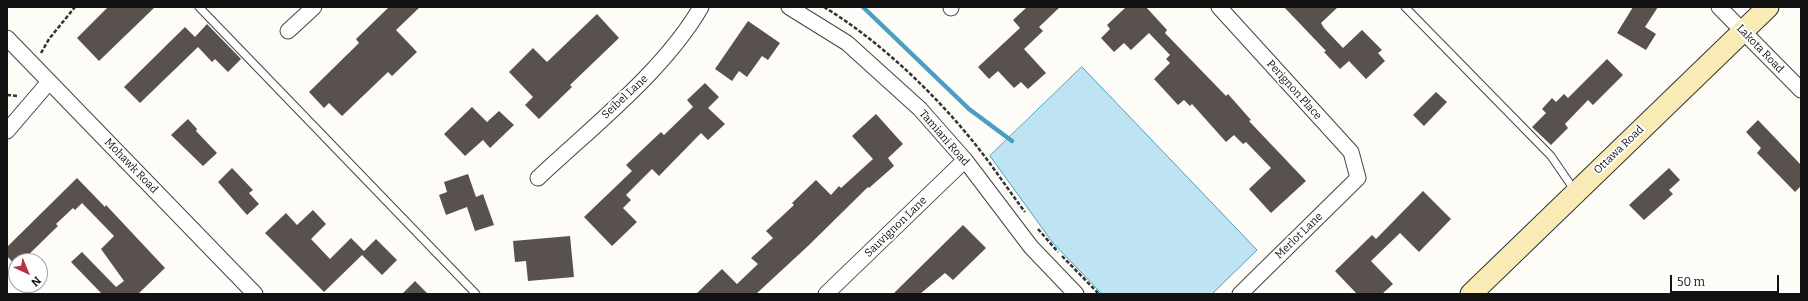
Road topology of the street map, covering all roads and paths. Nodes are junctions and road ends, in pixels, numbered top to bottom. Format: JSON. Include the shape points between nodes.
{"nodes":[{"id":1,"x":75,"y":7,"type":"edge"},
{"id":2,"x":200,"y":7,"type":"edge"},
{"id":3,"x":314,"y":7,"type":"edge"},
{"id":4,"x":701,"y":7,"type":"edge"},
{"id":5,"x":789,"y":7,"type":"edge"},
{"id":6,"x":1219,"y":7,"type":"edge"},
{"id":7,"x":1405,"y":7,"type":"edge"},
{"id":8,"x":1720,"y":7,"type":"edge"},
{"id":9,"x":1768,"y":7,"type":"edge"},
{"id":10,"x":288,"y":31,"type":"dead end"},
{"id":11,"x":1743,"y":31,"type":"junction"},
{"id":12,"x":7,"y":38,"type":"edge"},
{"id":13,"x":33,"y":66,"type":"junction"},
{"id":14,"x":49,"y":82,"type":"junction"},
{"id":15,"x":1801,"y":90,"type":"edge"},
{"id":16,"x":7,"y":131,"type":"edge"},
{"id":17,"x":965,"y":160,"type":"junction"},
{"id":18,"x":538,"y":178,"type":"dead end"},
{"id":19,"x":1358,"y":178,"type":"joint"},
{"id":20,"x":1576,"y":192,"type":"junction"},
{"id":21,"x":255,"y":294,"type":"edge"},
{"id":22,"x":476,"y":294,"type":"edge"},
{"id":23,"x":826,"y":294,"type":"edge"},
{"id":24,"x":1076,"y":294,"type":"edge"},
{"id":25,"x":1240,"y":294,"type":"edge"},
{"id":26,"x":1471,"y":294,"type":"edge"}],
"edges":[{"from":1,"to":13,"type":"path","via":[[49,39]]},
{"from":2,"to":22,"type":"lane"},
{"from":3,"to":10,"type":"street"},
{"from":4,"to":18,"type":"street","name":"Seibel Lane","via":[[692,22],[649,74]]},
{"from":5,"to":17,"type":"street","name":"Tamiani Road","via":[[847,43],[920,109]]},
{"from":6,"to":19,"type":"street","name":"Perignon Place","via":[[1351,152]]},
{"from":7,"to":20,"type":"lane","via":[[1551,156]]},
{"from":8,"to":11,"type":"street","name":"Lakota Road"},
{"from":9,"to":11,"type":"street","name":"Ottawa Road"},
{"from":11,"to":15,"type":"street","name":"Lakota Road"},
{"from":11,"to":20,"type":"street","name":"Ottawa Road"},
{"from":12,"to":13,"type":"street","name":"Mohawk Road"},
{"from":13,"to":14,"type":"street","name":"Mohawk Road"},
{"from":14,"to":16,"type":"street"},
{"from":14,"to":21,"type":"street","name":"Mohawk Road"},
{"from":17,"to":23,"type":"street","name":"Sauvignon Lane"},
{"from":17,"to":24,"type":"street","name":"Tamiani Road","via":[[1030,247]]},
{"from":19,"to":25,"type":"street","name":"Merlot Lane"},
{"from":20,"to":26,"type":"street","name":"Ottawa Road"}]}
